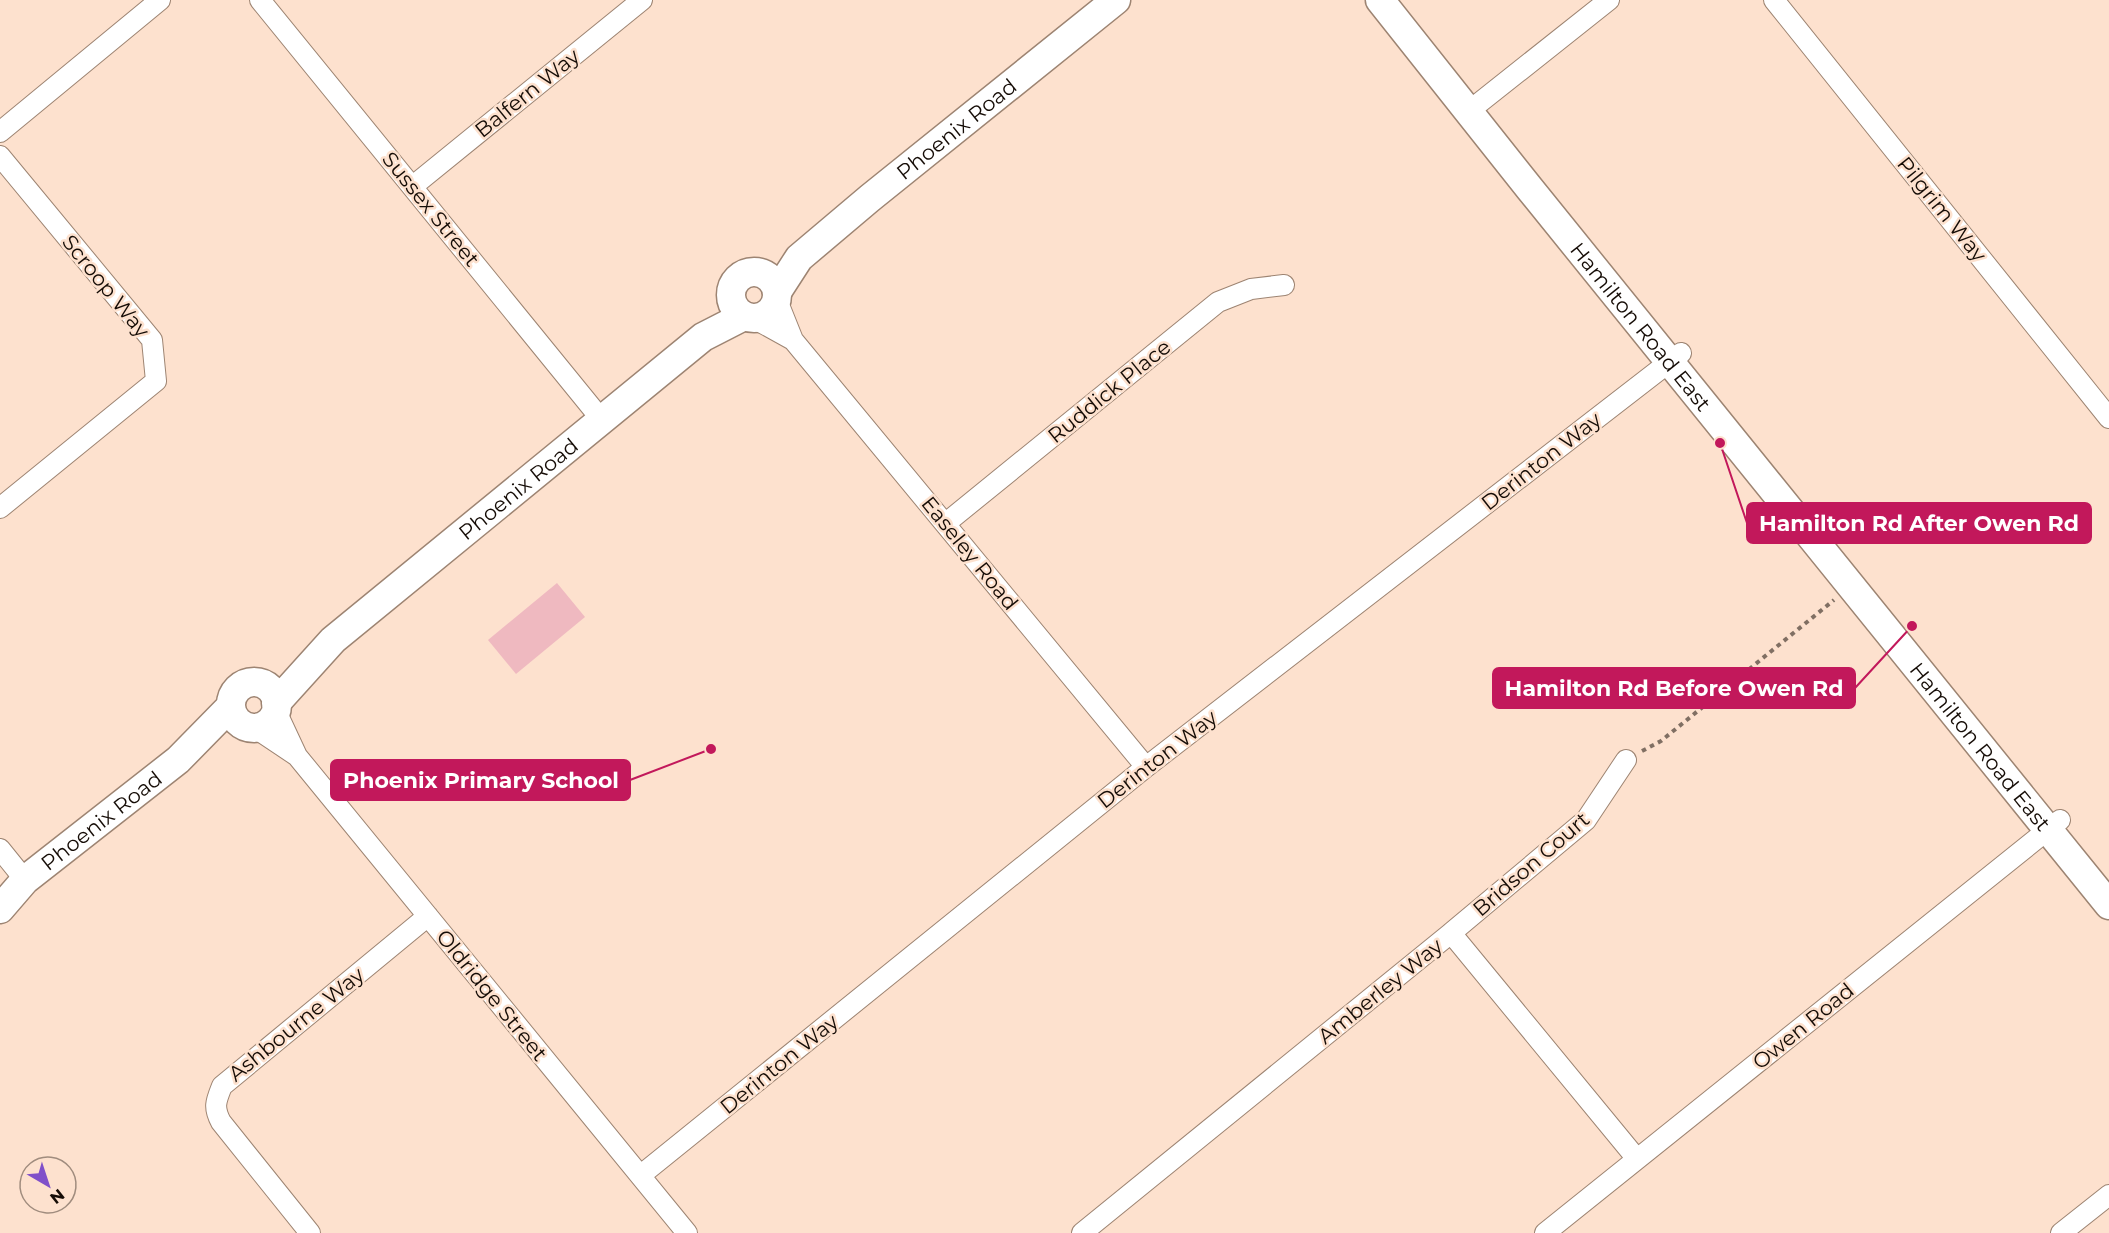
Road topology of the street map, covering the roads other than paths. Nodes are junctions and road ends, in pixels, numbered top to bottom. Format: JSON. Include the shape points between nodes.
{"nodes":[{"id":1,"x":160,"y":0,"type":"edge"},
{"id":2,"x":260,"y":0,"type":"edge"},
{"id":3,"x":642,"y":0,"type":"edge"},
{"id":4,"x":1116,"y":0,"type":"edge"},
{"id":5,"x":1380,"y":0,"type":"edge"},
{"id":6,"x":1396,"y":0,"type":"edge"},
{"id":7,"x":1609,"y":0,"type":"edge"},
{"id":8,"x":1774,"y":0,"type":"edge"},
{"id":9,"x":1475,"y":107,"type":"junction"},
{"id":10,"x":0,"y":132,"type":"edge"},
{"id":11,"x":0,"y":156,"type":"edge"},
{"id":12,"x":412,"y":186,"type":"junction"},
{"id":13,"x":799,"y":258,"type":"junction"},
{"id":14,"x":757,"y":271,"type":"junction"},
{"id":15,"x":1284,"y":285,"type":"dead end"},
{"id":16,"x":777,"y":296,"type":"junction"},
{"id":17,"x":742,"y":310,"type":"junction"},
{"id":18,"x":793,"y":340,"type":"junction"},
{"id":19,"x":1676,"y":357,"type":"junction"},
{"id":20,"x":2109,"y":418,"type":"edge"},
{"id":21,"x":600,"y":419,"type":"junction"},
{"id":22,"x":0,"y":508,"type":"edge"},
{"id":23,"x":946,"y":523,"type":"junction"},
{"id":24,"x":333,"y":640,"type":"junction"},
{"id":25,"x":256,"y":715,"type":"junction"},
{"id":26,"x":1626,"y":760,"type":"road end"},
{"id":27,"x":1146,"y":767,"type":"junction"},
{"id":28,"x":2054,"y":825,"type":"junction"},
{"id":29,"x":0,"y":849,"type":"edge"},
{"id":30,"x":2109,"y":881,"type":"edge"},
{"id":31,"x":12,"y":883,"type":"edge"},
{"id":32,"x":2109,"y":905,"type":"edge"},
{"id":33,"x":0,"y":909,"type":"edge"},
{"id":34,"x":428,"y":916,"type":"junction"},
{"id":35,"x":1451,"y":933,"type":"junction"},
{"id":36,"x":1637,"y":1159,"type":"junction"},
{"id":37,"x":641,"y":1175,"type":"junction"},
{"id":38,"x":2109,"y":1194,"type":"edge"},
{"id":39,"x":310,"y":1233,"type":"edge"},
{"id":40,"x":687,"y":1233,"type":"edge"},
{"id":41,"x":1082,"y":1233,"type":"edge"},
{"id":42,"x":1545,"y":1233,"type":"edge"},
{"id":43,"x":2061,"y":1233,"type":"edge"}],
"edges":[{"from":1,"to":10,"type":"street"},
{"from":2,"to":12,"type":"street","name":"Sussex Street"},
{"from":3,"to":12,"type":"street","name":"Balfern Way"},
{"from":4,"to":13,"type":"street","name":"Phoenix Road"},
{"from":5,"to":9,"type":"street","name":"Hamilton Road East"},
{"from":6,"to":9,"type":"street","name":"Hamilton Road East"},
{"from":7,"to":9,"type":"street"},
{"from":8,"to":20,"type":"street","name":"Pilgrim Way"},
{"from":9,"to":19,"type":"street","name":"Hamilton Road East","via":[[1530,189]]},
{"from":11,"to":22,"type":"street","name":"Scroop Way","via":[[152,340],[156,381]]},
{"from":12,"to":21,"type":"street","name":"Sussex Street"},
{"from":13,"to":14,"type":"street","name":"Phoenix Road"},
{"from":13,"to":16,"type":"street","name":"Phoenix Road"},
{"from":14,"to":16,"type":"street","via":[[773,280]]},
{"from":14,"to":17,"type":"street","via":[[739,276],[733,284]]},
{"from":15,"to":23,"type":"street","name":"Ruddick Place","via":[[1251,289],[1218,302]]},
{"from":16,"to":17,"type":"street","via":[[770,312],[762,317]]},
{"from":16,"to":18,"type":"street","name":"Easeley Road"},
{"from":17,"to":18,"type":"street","name":"Easeley Road"},
{"from":17,"to":21,"type":"street","name":"Phoenix Road"},
{"from":18,"to":23,"type":"street","name":"Easeley Road"},
{"from":19,"to":27,"type":"street","name":"Derinton Way"},
{"from":19,"to":28,"type":"street","name":"Hamilton Road East"},
{"from":21,"to":24,"type":"street","name":"Phoenix Road"},
{"from":23,"to":27,"type":"street","name":"Easeley Road"},
{"from":24,"to":25,"type":"street","name":"Phoenix Road"},
{"from":24,"to":25,"type":"street","name":"Phoenix Road","via":[[257,681],[240,686],[234,692]]},
{"from":25,"to":31,"type":"street","name":"Phoenix Road","via":[[178,760]]},
{"from":25,"to":34,"type":"street","name":"Oldridge Street","via":[[297,756]]},
{"from":26,"to":35,"type":"street","name":"Bridson Court","via":[[1586,820]]},
{"from":27,"to":37,"type":"street","name":"Derinton Way"},
{"from":28,"to":30,"type":"street","name":"Hamilton Road East"},
{"from":28,"to":32,"type":"street","name":"Hamilton Road East"},
{"from":28,"to":36,"type":"street","name":"Owen Road"},
{"from":29,"to":31,"type":"street"},
{"from":31,"to":33,"type":"street","name":"Phoenix Road"},
{"from":34,"to":37,"type":"street","name":"Oldridge Street"},
{"from":34,"to":39,"type":"street","name":"Ashbourne Way","via":[[222,1086],[216,1099],[215,1112],[221,1122]]},
{"from":35,"to":36,"type":"street","name":"Amberley Way"},
{"from":35,"to":41,"type":"street","name":"Amberley Way"},
{"from":36,"to":42,"type":"street","name":"Owen Road"},
{"from":37,"to":40,"type":"street","name":"Oldridge Street"},
{"from":38,"to":43,"type":"street"}]}
